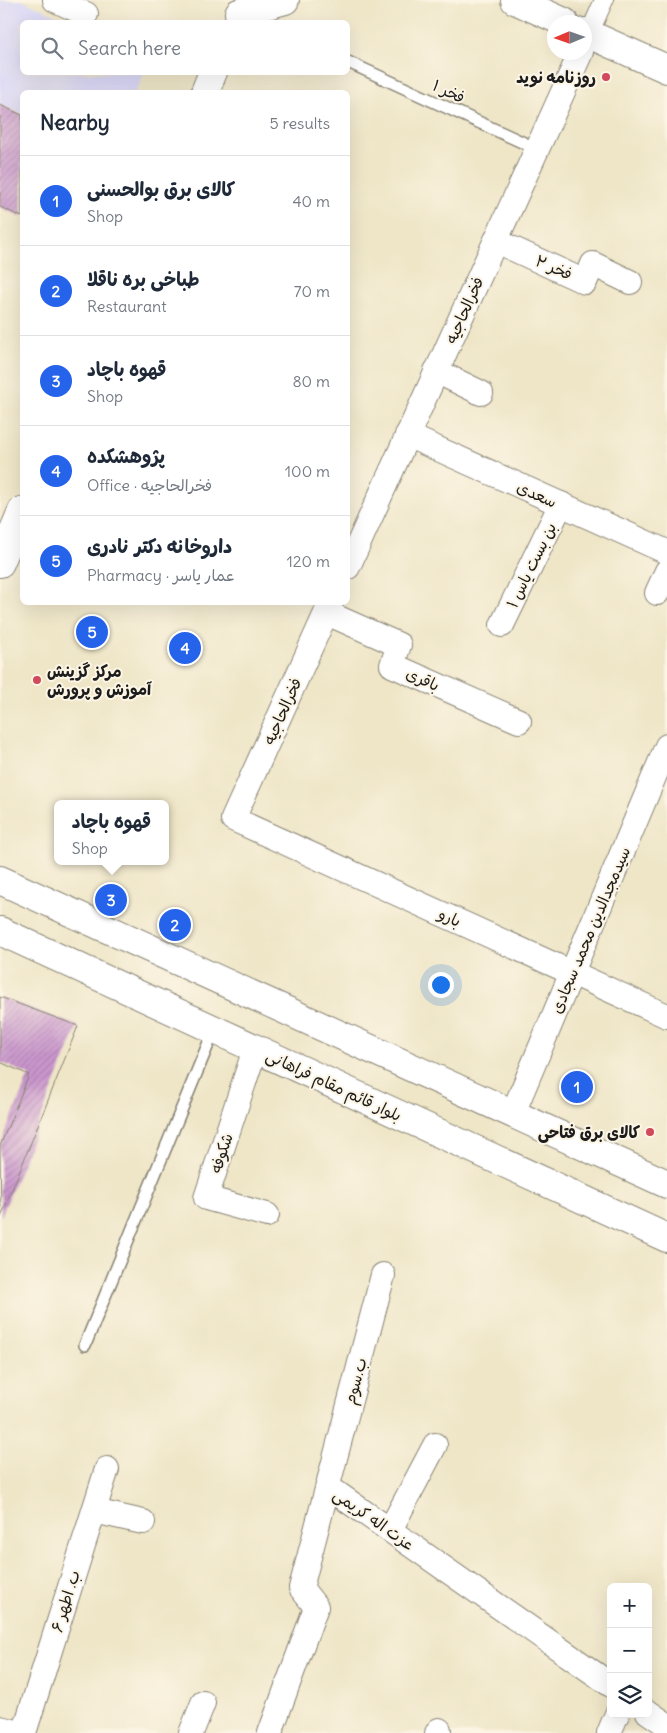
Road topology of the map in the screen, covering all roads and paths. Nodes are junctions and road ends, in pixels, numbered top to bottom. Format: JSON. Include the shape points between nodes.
{"nodes":[{"id":1,"x":55,"y":0,"type":"edge"},
{"id":2,"x":285,"y":0,"type":"edge"},
{"id":3,"x":515,"y":0,"type":"edge"},
{"id":4,"x":604,"y":0,"type":"edge"},
{"id":5,"x":86,"y":14,"type":"dead end"},
{"id":6,"x":243,"y":14,"type":"edge"},
{"id":7,"x":548,"y":15,"type":"edge"},
{"id":8,"x":592,"y":25,"type":"edge"},
{"id":9,"x":592,"y":42,"type":"edge"},
{"id":10,"x":576,"y":60,"type":"edge"},
{"id":11,"x":350,"y":63,"type":"edge"},
{"id":12,"x":667,"y":69,"type":"edge"},
{"id":13,"x":213,"y":75,"type":"edge"},
{"id":14,"x":206,"y":90,"type":"edge"},
{"id":15,"x":537,"y":149,"type":"junction"},
{"id":16,"x":496,"y":241,"type":"junction"},
{"id":17,"x":630,"y":282,"type":"dead end"},
{"id":18,"x":436,"y":372,"type":"junction"},
{"id":19,"x":481,"y":393,"type":"dead end"},
{"id":20,"x":407,"y":435,"type":"junction"},
{"id":21,"x":561,"y":504,"type":"junction"},
{"id":22,"x":20,"y":516,"type":"edge"},
{"id":23,"x":667,"y":552,"type":"edge"},
{"id":24,"x":0,"y":562,"type":"edge"},
{"id":25,"x":350,"y":563,"type":"edge"},
{"id":26,"x":667,"y":571,"type":"edge"},
{"id":27,"x":657,"y":593,"type":"dead end"},
{"id":28,"x":329,"y":608,"type":"edge"},
{"id":29,"x":502,"y":625,"type":"dead end"},
{"id":30,"x":519,"y":721,"type":"dead end"},
{"id":31,"x":667,"y":746,"type":"edge"},
{"id":32,"x":234,"y":819,"type":"joint"},
{"id":33,"x":3,"y":876,"type":"edge"},
{"id":34,"x":0,"y":931,"type":"edge"},
{"id":35,"x":572,"y":972,"type":"junction"},
{"id":36,"x":667,"y":1016,"type":"edge"},
{"id":37,"x":214,"y":1030,"type":"junction"},
{"id":38,"x":255,"y":1048,"type":"junction"},
{"id":39,"x":513,"y":1113,"type":"junction"},
{"id":40,"x":667,"y":1184,"type":"edge"},
{"id":41,"x":267,"y":1215,"type":"dead end"},
{"id":42,"x":667,"y":1238,"type":"edge"},
{"id":43,"x":383,"y":1276,"type":"dead end"},
{"id":44,"x":85,"y":1345,"type":"dead end"},
{"id":45,"x":435,"y":1445,"type":"dead end"},
{"id":46,"x":107,"y":1469,"type":"dead end"},
{"id":47,"x":328,"y":1486,"type":"junction"},
{"id":48,"x":94,"y":1510,"type":"junction"},
{"id":49,"x":144,"y":1522,"type":"dead end"},
{"id":50,"x":390,"y":1530,"type":"junction"},
{"id":51,"x":607,"y":1682,"type":"edge"},
{"id":52,"x":203,"y":1703,"type":"dead end"},
{"id":53,"x":652,"y":1715,"type":"edge"},
{"id":54,"x":615,"y":1718,"type":"edge"},
{"id":55,"x":667,"y":1725,"type":"edge"},
{"id":56,"x":0,"y":1728,"type":"edge"},
{"id":57,"x":22,"y":1733,"type":"edge"},
{"id":58,"x":191,"y":1733,"type":"edge"},
{"id":59,"x":270,"y":1733,"type":"edge"},
{"id":60,"x":609,"y":1733,"type":"edge"}],
"edges":[{"from":1,"to":5,"type":"street"},
{"from":2,"to":6,"type":"main road"},
{"from":3,"to":7,"type":"main road"},
{"from":4,"to":8,"type":"street"},
{"from":9,"to":12,"type":"main road"},
{"from":10,"to":15,"type":"street","name":"فخرالحاجیه"},
{"from":11,"to":15,"type":"lane","name":"فخر ۱"},
{"from":13,"to":14,"type":"main road"},
{"from":15,"to":16,"type":"street","name":"فخرالحاجیه"},
{"from":16,"to":17,"type":"street","name":"فخر ۲","via":[[585,282],[593,264]]},
{"from":16,"to":18,"type":"street","name":"فخرالحاجیه"},
{"from":18,"to":19,"type":"street"},
{"from":18,"to":20,"type":"street","name":"فخرالحاجیه"},
{"from":20,"to":21,"type":"street","name":"سعدی"},
{"from":20,"to":25,"type":"street","name":"فخرالحاجیه"},
{"from":21,"to":23,"type":"street","name":"سعدی"},
{"from":21,"to":29,"type":"street","name":"بن بست یاس ۱"},
{"from":22,"to":24,"type":"main road"},
{"from":26,"to":27,"type":"street"},
{"from":28,"to":30,"type":"street","name":"باقری","via":[[399,645],[392,665]]},
{"from":28,"to":32,"type":"street","name":"فخرالحاجیه"},
{"from":31,"to":35,"type":"street","name":"سیدمجدالدین محمد سجادی"},
{"from":32,"to":35,"type":"street","name":"بارو"},
{"from":33,"to":39,"type":"main road"},
{"from":34,"to":37,"type":"main road","name":"بلوار قائم مقام فراهانی"},
{"from":35,"to":36,"type":"street","name":"بارو"},
{"from":35,"to":39,"type":"street","name":"سیدمجدالدین محمد سجادی"},
{"from":37,"to":38,"type":"main road","name":"بلوار قائم مقام فراهانی"},
{"from":37,"to":44,"type":"lane"},
{"from":38,"to":41,"type":"street","name":"شکوفه","via":[[206,1198]]},
{"from":38,"to":42,"type":"main road","name":"بلوار قائم مقام فراهانی"},
{"from":39,"to":40,"type":"main road"},
{"from":43,"to":47,"type":"street","name":"ب.سوم"},
{"from":45,"to":50,"type":"street"},
{"from":46,"to":48,"type":"street","name":"ب. اطهر ۶"},
{"from":47,"to":50,"type":"street","name":"عزت اله کریمی"},
{"from":47,"to":59,"type":"street","name":"عزت اله کریمی","via":[[301,1588],[316,1607]]},
{"from":48,"to":49,"type":"street"},
{"from":48,"to":57,"type":"street","name":"ب. اطهر ۶"},
{"from":50,"to":51,"type":"street","name":"عزت اله کریمی"},
{"from":52,"to":58,"type":"street"},
{"from":53,"to":55,"type":"street"},
{"from":54,"to":60,"type":"street"},
{"from":56,"to":57,"type":"street"}]}
